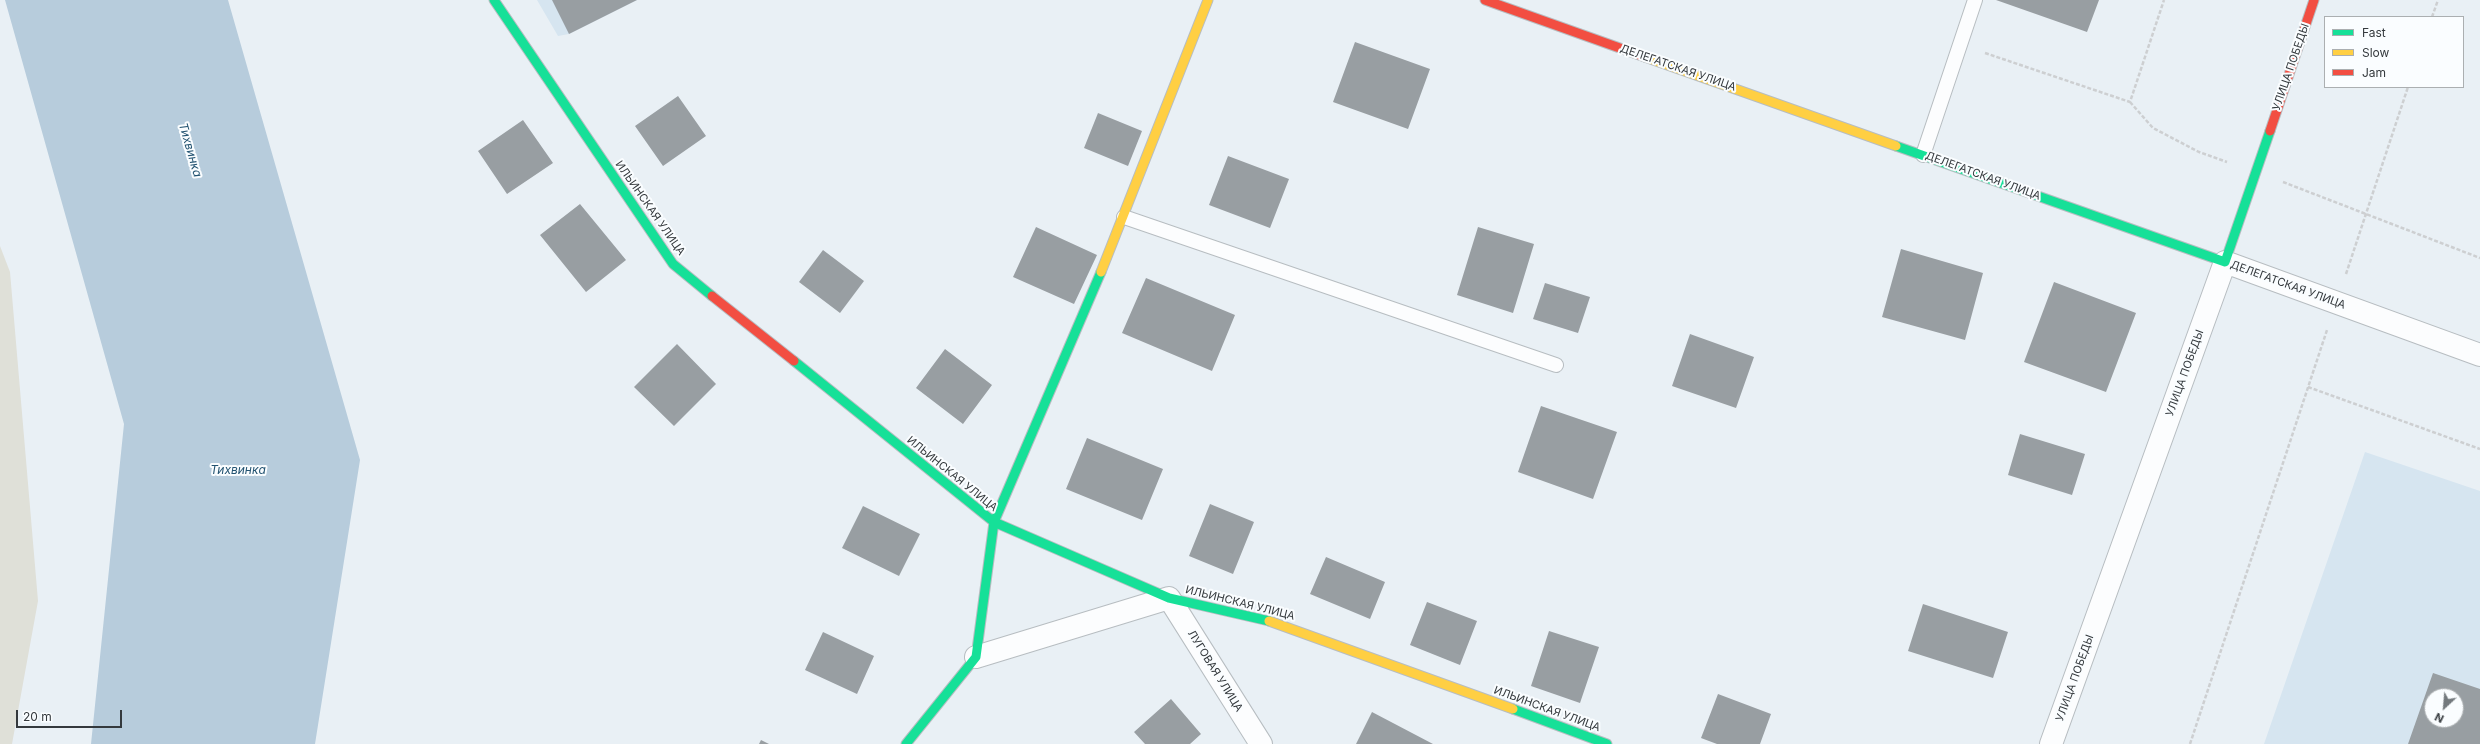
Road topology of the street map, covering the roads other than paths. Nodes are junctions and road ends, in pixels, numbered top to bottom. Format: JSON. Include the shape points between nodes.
{"nodes":[{"id":1,"x":494,"y":0,"type":"edge"},
{"id":2,"x":1208,"y":0,"type":"edge"},
{"id":3,"x":1485,"y":0,"type":"edge"},
{"id":4,"x":1975,"y":0,"type":"edge"},
{"id":5,"x":2314,"y":0,"type":"edge"},
{"id":6,"x":1922,"y":155,"type":"junction"},
{"id":7,"x":1124,"y":217,"type":"junction"},
{"id":8,"x":2224,"y":262,"type":"junction"},
{"id":9,"x":2480,"y":355,"type":"edge"},
{"id":10,"x":1556,"y":365,"type":"dead end"},
{"id":11,"x":994,"y":522,"type":"junction"},
{"id":12,"x":1169,"y":598,"type":"junction"},
{"id":13,"x":976,"y":657,"type":"junction"},
{"id":14,"x":906,"y":744,"type":"edge"},
{"id":15,"x":1261,"y":744,"type":"edge"},
{"id":16,"x":1607,"y":744,"type":"edge"},
{"id":17,"x":2050,"y":744,"type":"edge"}],
"edges":[{"from":1,"to":11,"type":"street","name":"ИЛЬИНСКАЯ УЛИЦА","via":[[673,264]]},
{"from":2,"to":7,"type":"street"},
{"from":3,"to":6,"type":"street","name":"ДЕЛЕГАТСКАЯ УЛИЦА"},
{"from":4,"to":6,"type":"lane"},
{"from":5,"to":8,"type":"street","name":"УЛИЦА ПОБЕДЫ"},
{"from":6,"to":8,"type":"street","name":"ДЕЛЕГАТСКАЯ УЛИЦА"},
{"from":7,"to":10,"type":"lane"},
{"from":7,"to":11,"type":"street"},
{"from":8,"to":9,"type":"street","name":"ДЕЛЕГАТСКАЯ УЛИЦА"},
{"from":8,"to":17,"type":"street","name":"УЛИЦА ПОБЕДЫ"},
{"from":11,"to":12,"type":"street","name":"ИЛЬИНСКАЯ УЛИЦА"},
{"from":11,"to":13,"type":"street"},
{"from":12,"to":13,"type":"street"},
{"from":12,"to":15,"type":"street","name":"ЛУГОВАЯ УЛИЦА"},
{"from":12,"to":16,"type":"street","name":"ИЛЬИНСКАЯ УЛИЦА","via":[[1278,623]]},
{"from":13,"to":14,"type":"street"}]}
